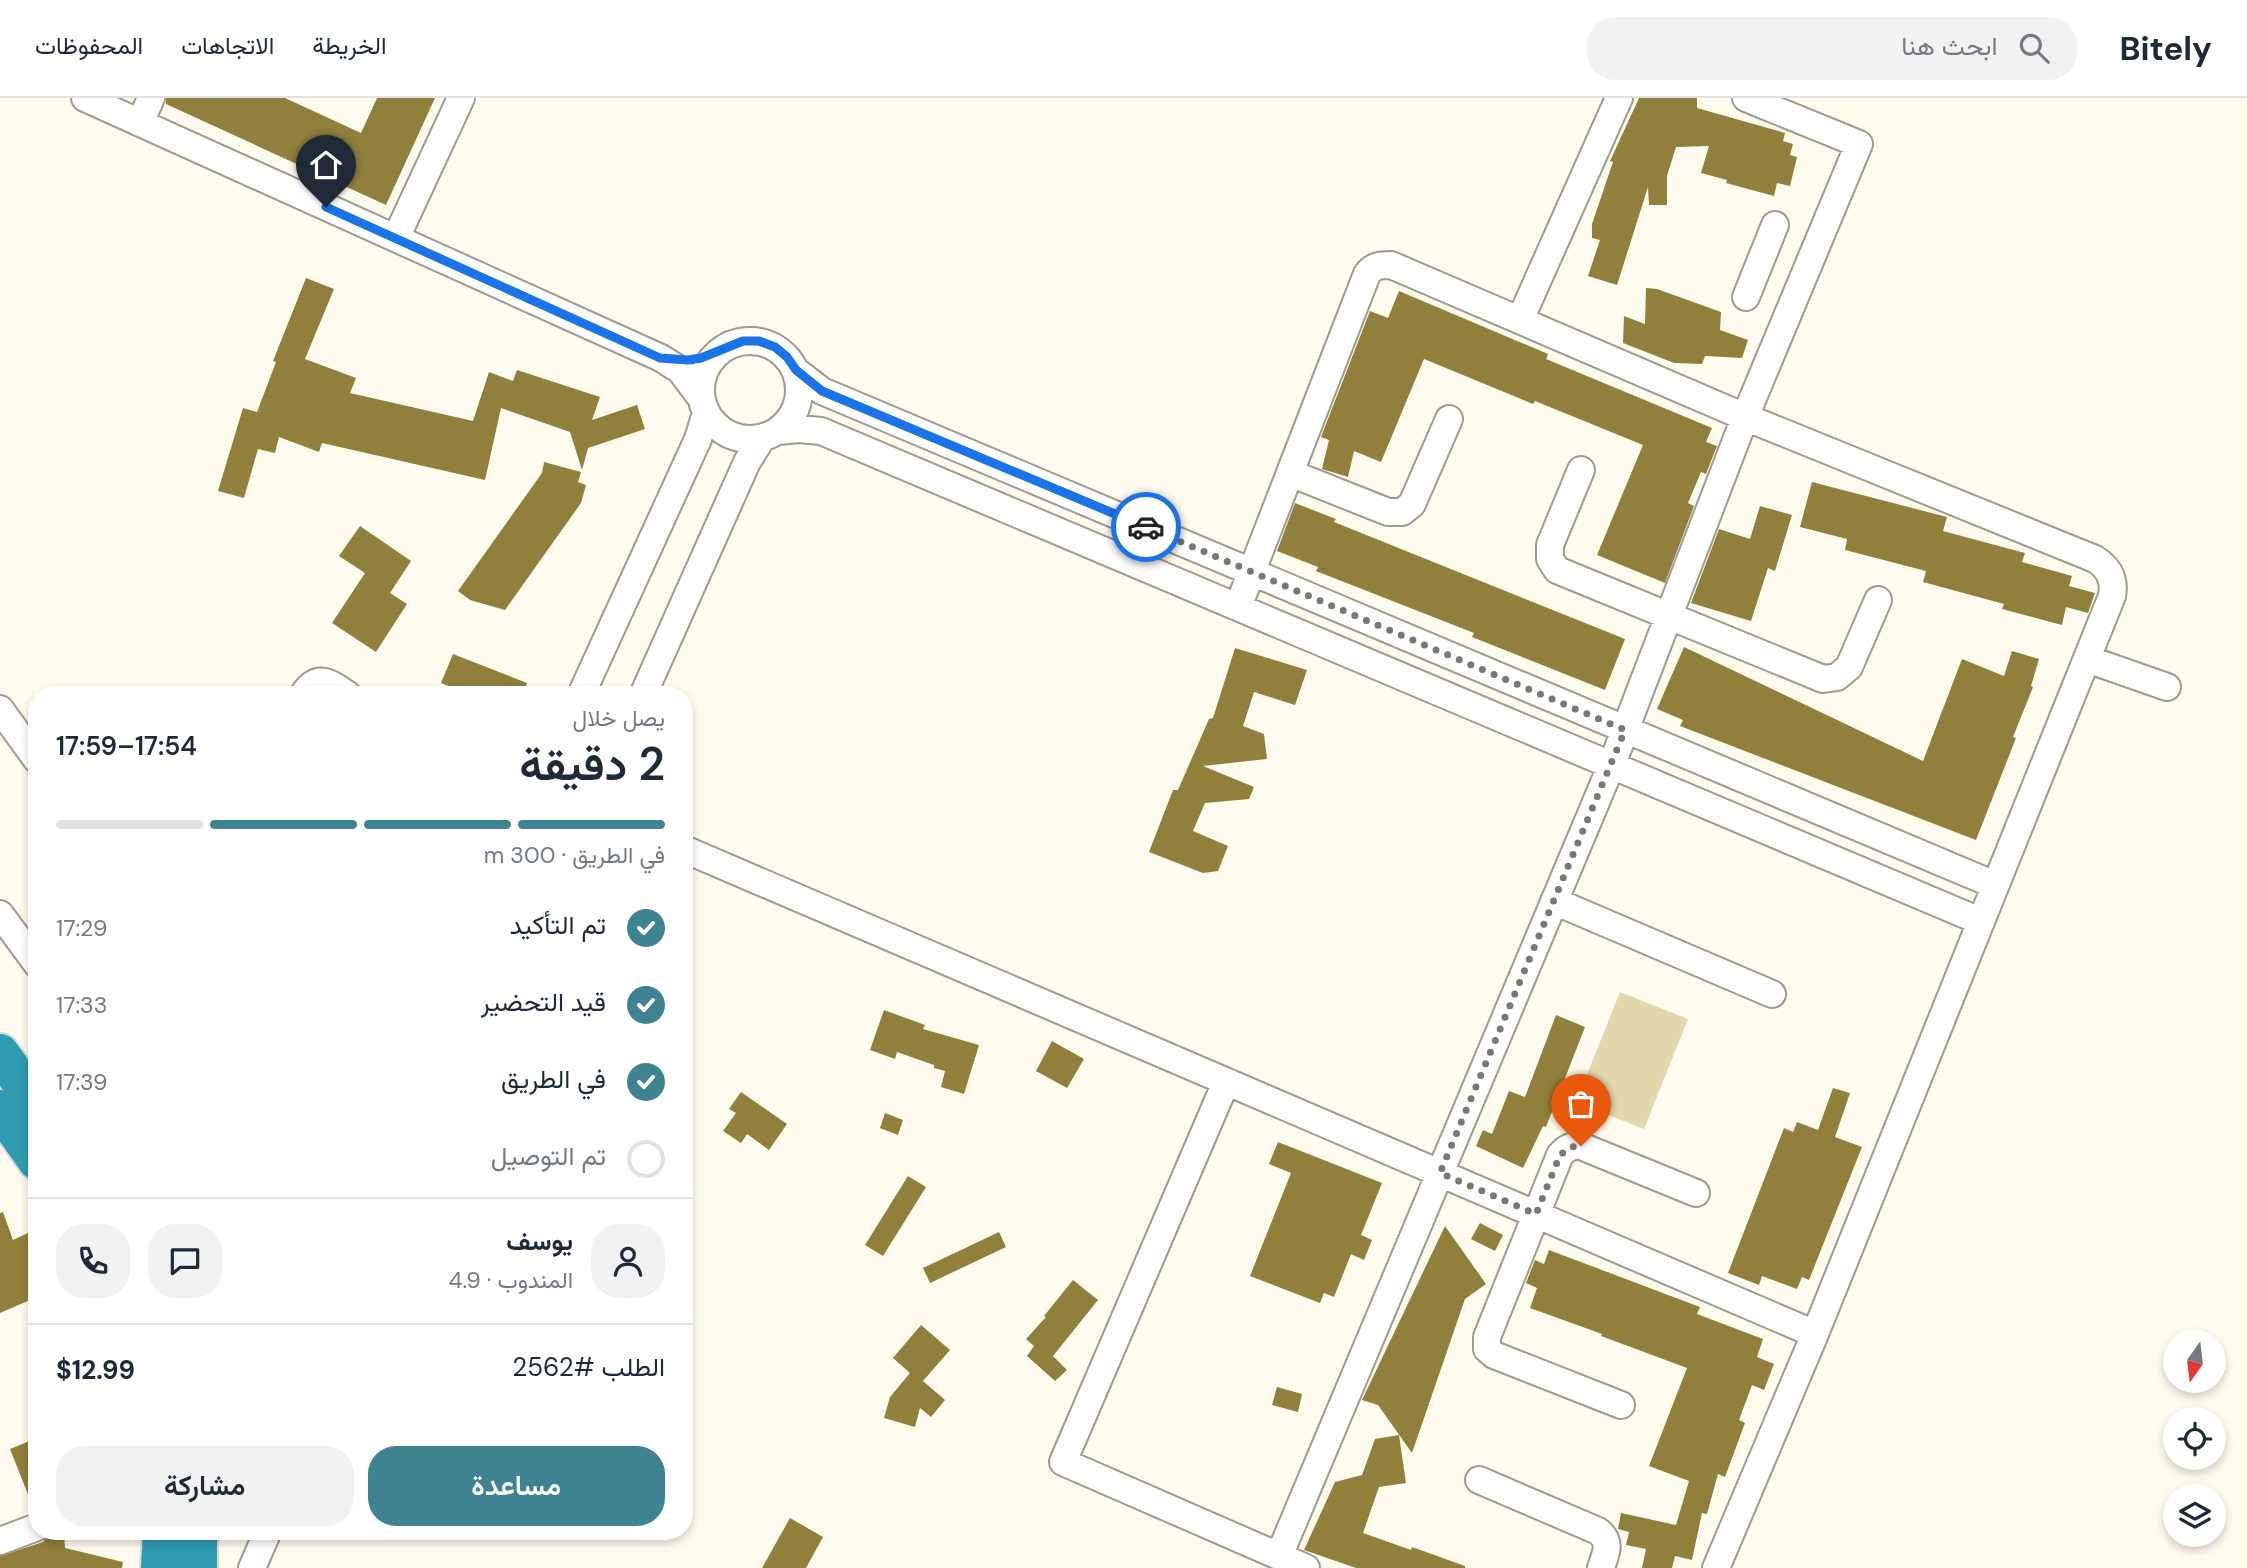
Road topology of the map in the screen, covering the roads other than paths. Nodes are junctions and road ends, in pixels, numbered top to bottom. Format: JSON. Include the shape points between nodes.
{"nodes":[{"id":1,"x":85,"y":98,"type":"edge"},
{"id":2,"x":151,"y":98,"type":"edge"},
{"id":3,"x":461,"y":98,"type":"edge"},
{"id":4,"x":1619,"y":98,"type":"edge"},
{"id":5,"x":1746,"y":98,"type":"edge"},
{"id":6,"x":140,"y":123,"type":"junction"},
{"id":7,"x":1775,"y":225,"type":"dead end"},
{"id":8,"x":396,"y":238,"type":"junction"},
{"id":9,"x":1760,"y":260,"type":"junction"},
{"id":10,"x":1803,"y":278,"type":"junction"},
{"id":11,"x":1746,"y":297,"type":"dead end"},
{"id":12,"x":1520,"y":320,"type":"junction"},
{"id":13,"x":715,"y":355,"type":"junction"},
{"id":14,"x":660,"y":358,"type":"junction"},
{"id":15,"x":796,"y":370,"type":"junction"},
{"id":16,"x":704,"y":406,"type":"junction"},
{"id":17,"x":1745,"y":417,"type":"junction"},
{"id":18,"x":1449,"y":419,"type":"dead end"},
{"id":19,"x":770,"y":435,"type":"junction"},
{"id":20,"x":1581,"y":470,"type":"dead end"},
{"id":21,"x":1290,"y":472,"type":"junction"},
{"id":22,"x":1252,"y":572,"type":"junction"},
{"id":23,"x":1878,"y":600,"type":"dead end"},
{"id":24,"x":1238,"y":607,"type":"junction"},
{"id":25,"x":1670,"y":617,"type":"junction"},
{"id":26,"x":2087,"y":659,"type":"junction"},
{"id":27,"x":310,"y":686,"type":"edge"},
{"id":28,"x":334,"y":686,"type":"edge"},
{"id":29,"x":585,"y":686,"type":"edge"},
{"id":30,"x":647,"y":686,"type":"edge"},
{"id":31,"x":2167,"y":687,"type":"dead end"},
{"id":32,"x":0,"y":709,"type":"edge"},
{"id":33,"x":1625,"y":730,"type":"junction"},
{"id":34,"x":28,"y":748,"type":"edge"},
{"id":35,"x":1612,"y":764,"type":"junction"},
{"id":36,"x":693,"y":853,"type":"edge"},
{"id":37,"x":1930,"y":859,"type":"junction"},
{"id":38,"x":1995,"y":885,"type":"junction"},
{"id":39,"x":1917,"y":892,"type":"junction"},
{"id":40,"x":1554,"y":901,"type":"junction"},
{"id":41,"x":0,"y":914,"type":"edge"},
{"id":42,"x":1980,"y":921,"type":"junction"},
{"id":43,"x":28,"y":952,"type":"edge"},
{"id":44,"x":1772,"y":994,"type":"dead end"},
{"id":45,"x":0,"y":1053,"type":"edge"},
{"id":46,"x":1226,"y":1082,"type":"junction"},
{"id":47,"x":18,"y":1129,"type":"edge"},
{"id":48,"x":1440,"y":1173,"type":"junction"},
{"id":49,"x":1696,"y":1193,"type":"dead end"},
{"id":50,"x":1536,"y":1214,"type":"junction"},
{"id":51,"x":1815,"y":1334,"type":"junction"},
{"id":52,"x":1621,"y":1405,"type":"dead end"},
{"id":53,"x":1479,"y":1480,"type":"dead end"},
{"id":54,"x":28,"y":1531,"type":"edge"},
{"id":55,"x":198,"y":1540,"type":"edge"},
{"id":56,"x":264,"y":1540,"type":"edge"},
{"id":57,"x":0,"y":1542,"type":"edge"},
{"id":58,"x":1279,"y":1556,"type":"junction"},
{"id":59,"x":198,"y":1568,"type":"edge"},
{"id":60,"x":252,"y":1568,"type":"edge"},
{"id":61,"x":1306,"y":1568,"type":"edge"},
{"id":62,"x":1601,"y":1568,"type":"edge"},
{"id":63,"x":1716,"y":1568,"type":"edge"}],
"edges":[{"from":1,"to":6,"type":"street"},
{"from":2,"to":6,"type":"street"},
{"from":3,"to":8,"type":"street"},
{"from":4,"to":12,"type":"street"},
{"from":5,"to":10,"type":"street","via":[[1859,144]]},
{"from":6,"to":8,"type":"street"},
{"from":7,"to":9,"type":"street"},
{"from":8,"to":14,"type":"street"},
{"from":9,"to":10,"type":"street"},
{"from":9,"to":11,"type":"street"},
{"from":10,"to":17,"type":"street"},
{"from":12,"to":17,"type":"street"},
{"from":12,"to":21,"type":"street","via":[[1391,265],[1371,268]]},
{"from":13,"to":14,"type":"street","via":[[688,360]]},
{"from":13,"to":15,"type":"street","via":[[743,341],[759,341],[775,347]]},
{"from":13,"to":16,"type":"street","via":[[701,383]]},
{"from":14,"to":16,"type":"street","via":[[689,379]]},
{"from":15,"to":19,"type":"street","via":[[798,404],[790,419]]},
{"from":15,"to":22,"type":"street","via":[[822,391]]},
{"from":16,"to":19,"type":"street","via":[[716,426],[730,435],[746,439]]},
{"from":16,"to":29,"type":"street","via":[[698,439]]},
{"from":17,"to":25,"type":"street"},
{"from":17,"to":26,"type":"street","via":[[2102,563],[2113,582],[2112,596]]},
{"from":18,"to":21,"type":"street","via":[[1412,504],[1402,512],[1388,512]]},
{"from":19,"to":24,"type":"street","via":[[799,429],[821,431]]},
{"from":19,"to":30,"type":"street","via":[[747,463]]},
{"from":20,"to":25,"type":"street","via":[[1550,545],[1553,565]]},
{"from":21,"to":22,"type":"street"},
{"from":22,"to":24,"type":"street"},
{"from":22,"to":33,"type":"street"},
{"from":23,"to":25,"type":"street","via":[[1849,667],[1830,679]]},
{"from":24,"to":35,"type":"street"},
{"from":25,"to":33,"type":"street"},
{"from":26,"to":31,"type":"street"},
{"from":26,"to":38,"type":"street"},
{"from":27,"to":28,"type":"street","via":[[320,681]]},
{"from":32,"to":34,"type":"street"},
{"from":33,"to":35,"type":"street"},
{"from":33,"to":37,"type":"street"},
{"from":35,"to":39,"type":"street"},
{"from":35,"to":40,"type":"street"},
{"from":36,"to":46,"type":"street"},
{"from":37,"to":38,"type":"street"},
{"from":37,"to":39,"type":"street"},
{"from":38,"to":42,"type":"street"},
{"from":39,"to":42,"type":"street"},
{"from":40,"to":44,"type":"street"},
{"from":40,"to":48,"type":"street"},
{"from":41,"to":43,"type":"street"},
{"from":42,"to":51,"type":"street"},
{"from":45,"to":47,"type":"highway"},
{"from":46,"to":48,"type":"street"},
{"from":46,"to":58,"type":"street","via":[[1063,1462]]},
{"from":48,"to":50,"type":"street"},
{"from":48,"to":58,"type":"street"},
{"from":49,"to":50,"type":"street","via":[[1576,1146],[1560,1155]]},
{"from":50,"to":51,"type":"street"},
{"from":50,"to":52,"type":"street","via":[[1487,1337],[1487,1349]]},
{"from":51,"to":63,"type":"street"},
{"from":53,"to":62,"type":"street","via":[[1598,1531],[1608,1548]]},
{"from":54,"to":57,"type":"street"},
{"from":55,"to":59,"type":"highway"},
{"from":56,"to":60,"type":"street"},
{"from":58,"to":61,"type":"street"}]}
